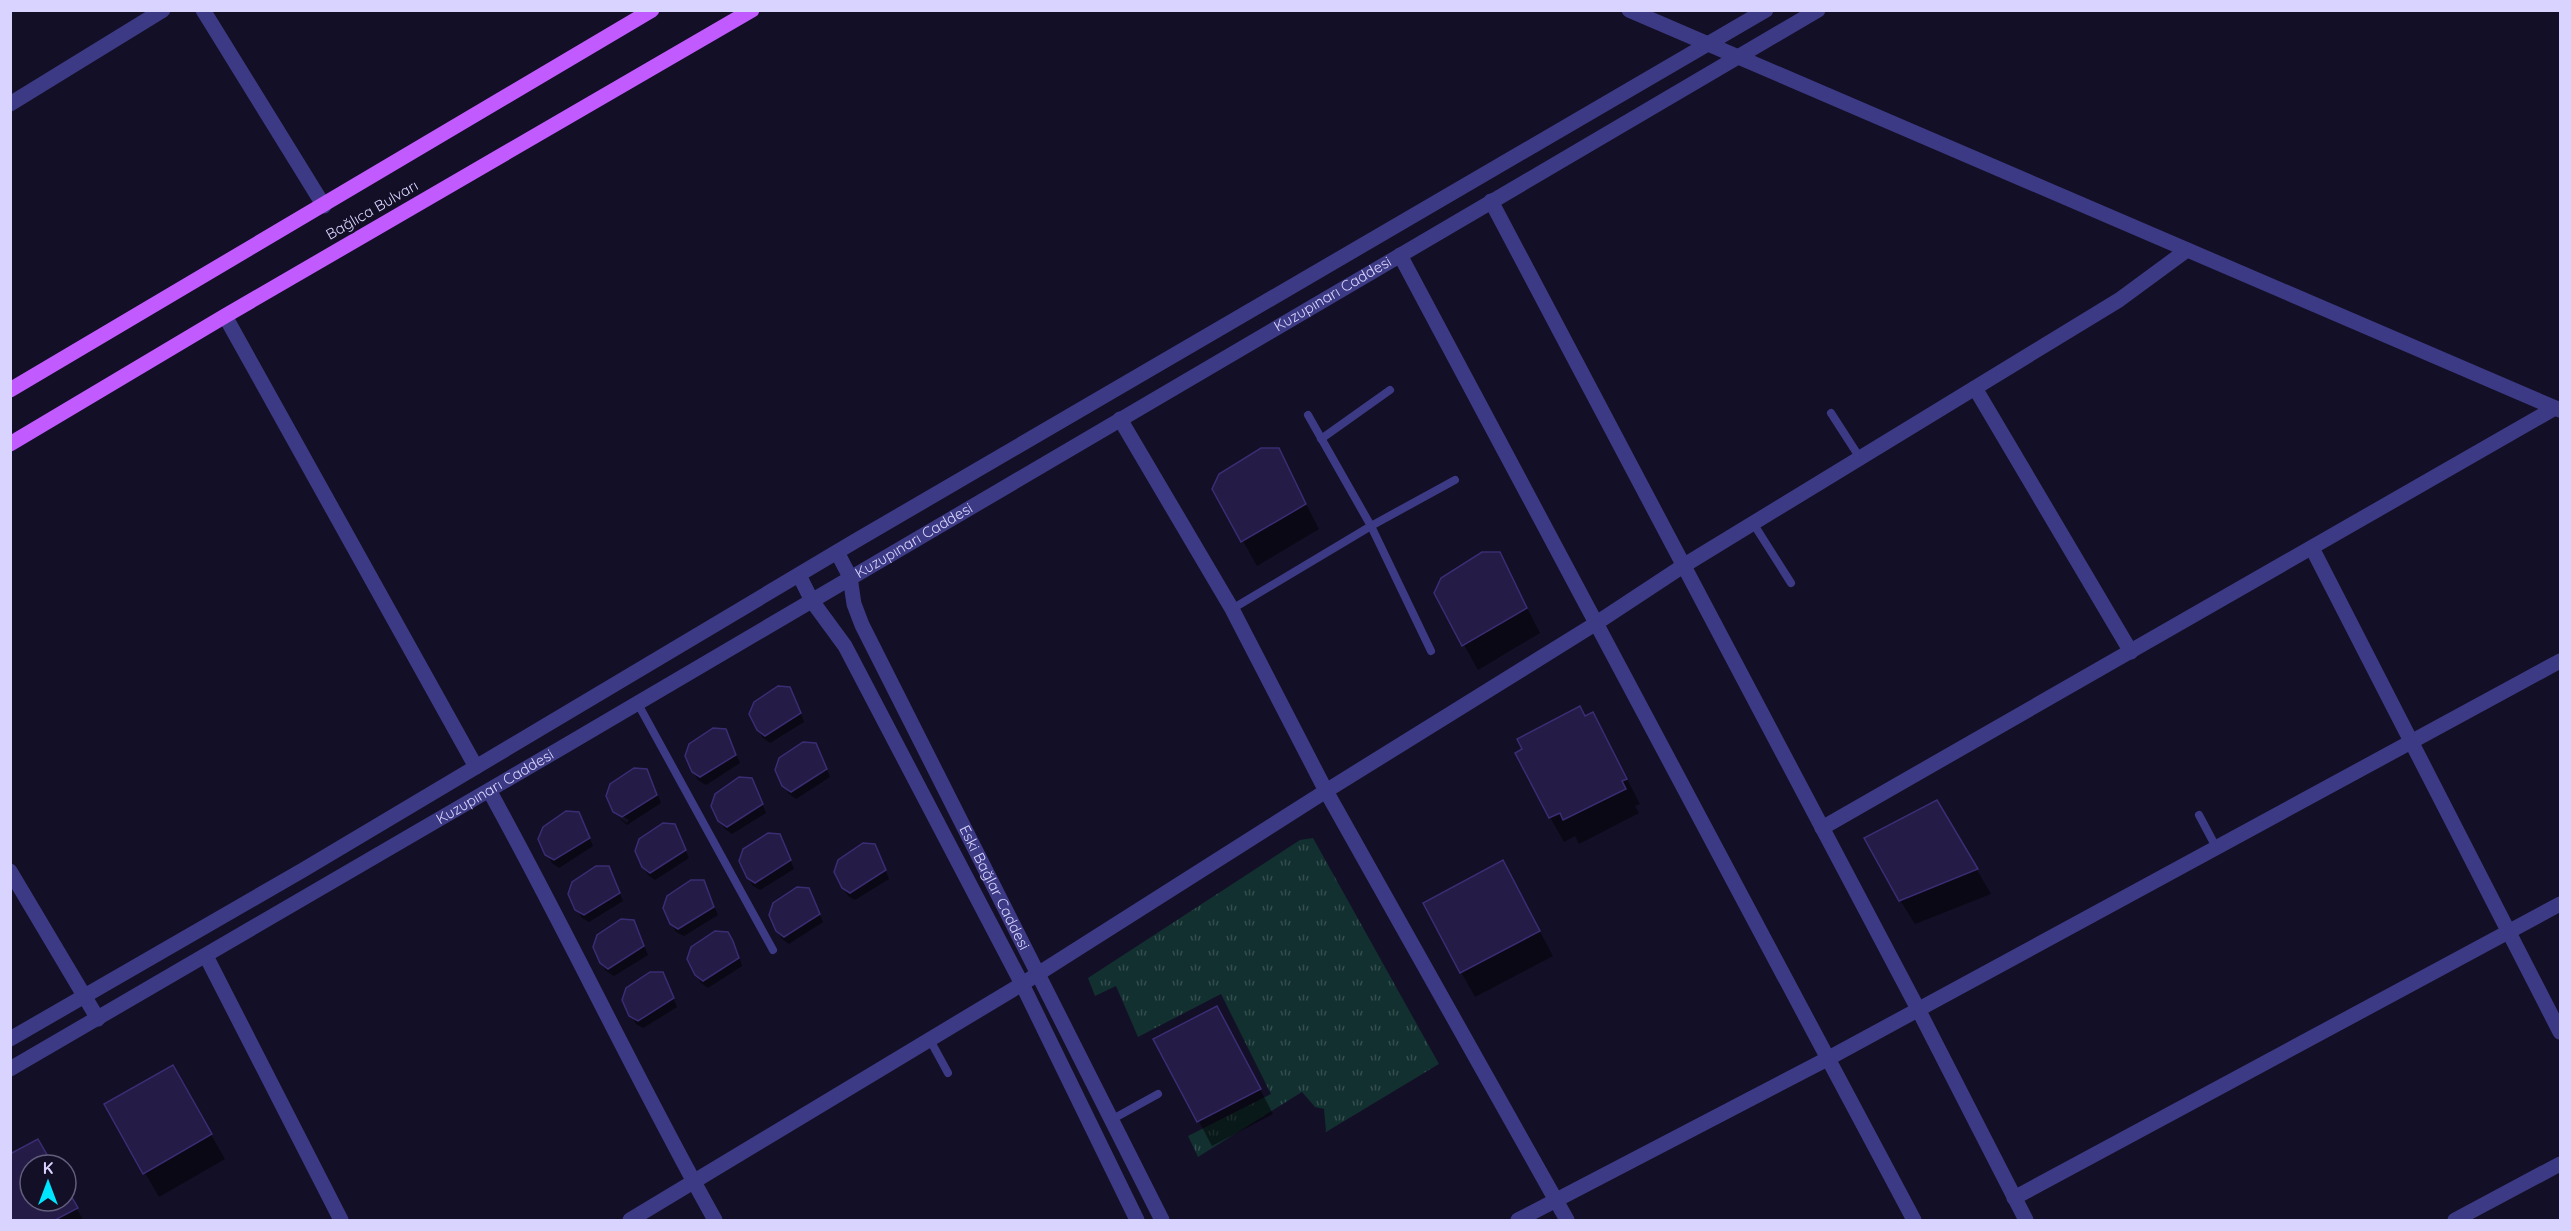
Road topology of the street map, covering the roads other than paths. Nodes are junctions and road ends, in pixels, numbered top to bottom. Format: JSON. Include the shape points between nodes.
{"nodes":[{"id":1,"x":163,"y":10,"type":"edge"},
{"id":2,"x":203,"y":10,"type":"edge"},
{"id":3,"x":652,"y":10,"type":"edge"},
{"id":4,"x":752,"y":10,"type":"edge"},
{"id":5,"x":1629,"y":10,"type":"edge"},
{"id":6,"x":1766,"y":10,"type":"edge"},
{"id":7,"x":1818,"y":10,"type":"edge"},
{"id":8,"x":1707,"y":45,"type":"junction"},
{"id":9,"x":1737,"y":58,"type":"junction"},
{"id":10,"x":10,"y":104,"type":"edge"},
{"id":11,"x":1491,"y":201,"type":"junction"},
{"id":12,"x":324,"y":206,"type":"junction"},
{"id":13,"x":2187,"y":250,"type":"junction"},
{"id":14,"x":1400,"y":255,"type":"junction"},
{"id":15,"x":225,"y":316,"type":"junction"},
{"id":16,"x":1974,"y":388,"type":"junction"},
{"id":17,"x":10,"y":390,"type":"edge"},
{"id":18,"x":1390,"y":390,"type":"dead end"},
{"id":19,"x":2558,"y":409,"type":"edge"},
{"id":20,"x":1831,"y":413,"type":"dead end"},
{"id":21,"x":1308,"y":415,"type":"dead end"},
{"id":22,"x":1120,"y":419,"type":"junction"},
{"id":23,"x":1321,"y":439,"type":"junction"},
{"id":24,"x":10,"y":444,"type":"edge"},
{"id":25,"x":1860,"y":458,"type":"junction"},
{"id":26,"x":1455,"y":480,"type":"dead end"},
{"id":27,"x":1754,"y":523,"type":"junction"},
{"id":28,"x":1371,"y":526,"type":"junction"},
{"id":29,"x":2312,"y":549,"type":"junction"},
{"id":30,"x":837,"y":552,"type":"junction"},
{"id":31,"x":1683,"y":566,"type":"junction"},
{"id":32,"x":799,"y":575,"type":"junction"},
{"id":33,"x":850,"y":577,"type":"junction"},
{"id":34,"x":1791,"y":583,"type":"dead end"},
{"id":35,"x":812,"y":601,"type":"junction"},
{"id":36,"x":1232,"y":609,"type":"junction"},
{"id":37,"x":1595,"y":624,"type":"junction"},
{"id":38,"x":1431,"y":651,"type":"dead end"},
{"id":39,"x":2131,"y":652,"type":"junction"},
{"id":40,"x":2560,"y":661,"type":"edge"},
{"id":41,"x":638,"y":704,"type":"junction"},
{"id":42,"x":2411,"y":741,"type":"junction"},
{"id":43,"x":476,"y":767,"type":"junction"},
{"id":44,"x":1326,"y":790,"type":"junction"},
{"id":45,"x":490,"y":792,"type":"junction"},
{"id":46,"x":2199,"y":814,"type":"dead end"},
{"id":47,"x":1822,"y":828,"type":"junction"},
{"id":48,"x":2216,"y":847,"type":"junction"},
{"id":49,"x":10,"y":872,"type":"edge"},
{"id":50,"x":2560,"y":903,"type":"edge"},
{"id":51,"x":2509,"y":931,"type":"junction"},
{"id":52,"x":773,"y":950,"type":"dead end"},
{"id":53,"x":206,"y":956,"type":"junction"},
{"id":54,"x":1039,"y":974,"type":"junction"},
{"id":55,"x":1022,"y":984,"type":"junction"},
{"id":56,"x":85,"y":996,"type":"junction"},
{"id":57,"x":1918,"y":1009,"type":"junction"},
{"id":58,"x":98,"y":1019,"type":"junction"},
{"id":59,"x":2560,"y":1032,"type":"edge"},
{"id":60,"x":10,"y":1040,"type":"edge"},
{"id":61,"x":930,"y":1040,"type":"junction"},
{"id":62,"x":1829,"y":1058,"type":"junction"},
{"id":63,"x":10,"y":1069,"type":"edge"},
{"id":64,"x":948,"y":1072,"type":"dead end"},
{"id":65,"x":1158,"y":1094,"type":"dead end"},
{"id":66,"x":1111,"y":1120,"type":"junction"},
{"id":67,"x":2560,"y":1164,"type":"edge"},
{"id":68,"x":693,"y":1182,"type":"junction"},
{"id":69,"x":2014,"y":1198,"type":"junction"},
{"id":70,"x":1556,"y":1201,"type":"junction"},
{"id":71,"x":341,"y":1221,"type":"edge"},
{"id":72,"x":630,"y":1221,"type":"edge"},
{"id":73,"x":715,"y":1221,"type":"edge"},
{"id":74,"x":1137,"y":1221,"type":"edge"},
{"id":75,"x":1162,"y":1221,"type":"edge"},
{"id":76,"x":1518,"y":1221,"type":"edge"},
{"id":77,"x":1567,"y":1221,"type":"edge"},
{"id":78,"x":1914,"y":1221,"type":"edge"},
{"id":79,"x":2026,"y":1221,"type":"edge"},
{"id":80,"x":2455,"y":1221,"type":"edge"}],
"edges":[{"from":1,"to":10,"type":"street"},
{"from":2,"to":12,"type":"street"},
{"from":3,"to":12,"type":"main road","name":"Bağlıca Bulvarı"},
{"from":4,"to":15,"type":"main road","name":"Bağlıca Bulvarı"},
{"from":5,"to":8,"type":"street"},
{"from":6,"to":8,"type":"street","name":"Kuzupınarı Caddesi"},
{"from":7,"to":9,"type":"street","name":"Kuzupınarı Caddesi"},
{"from":8,"to":9,"type":"street"},
{"from":8,"to":30,"type":"street","name":"Kuzupınarı Caddesi"},
{"from":9,"to":11,"type":"street","name":"Kuzupınarı Caddesi"},
{"from":9,"to":13,"type":"street"},
{"from":11,"to":14,"type":"street","name":"Kuzupınarı Caddesi"},
{"from":11,"to":31,"type":"street"},
{"from":12,"to":17,"type":"main road","name":"Bağlıca Bulvarı"},
{"from":13,"to":16,"type":"street","via":[[2119,300]]},
{"from":13,"to":19,"type":"street"},
{"from":14,"to":22,"type":"street","name":"Kuzupınarı Caddesi"},
{"from":14,"to":37,"type":"street"},
{"from":15,"to":24,"type":"main road","name":"Bağlıca Bulvarı"},
{"from":15,"to":43,"type":"street"},
{"from":16,"to":25,"type":"street"},
{"from":16,"to":39,"type":"street"},
{"from":18,"to":23,"type":"lane"},
{"from":19,"to":29,"type":"street"},
{"from":20,"to":25,"type":"lane"},
{"from":21,"to":23,"type":"lane"},
{"from":22,"to":33,"type":"street","name":"Kuzupınarı Caddesi"},
{"from":22,"to":36,"type":"street"},
{"from":23,"to":28,"type":"lane"},
{"from":25,"to":27,"type":"street"},
{"from":26,"to":28,"type":"lane"},
{"from":27,"to":31,"type":"street"},
{"from":27,"to":34,"type":"lane"},
{"from":28,"to":36,"type":"lane"},
{"from":28,"to":38,"type":"lane"},
{"from":29,"to":39,"type":"street"},
{"from":29,"to":42,"type":"street"},
{"from":30,"to":32,"type":"street","name":"Kuzupınarı Caddesi"},
{"from":30,"to":33,"type":"street","name":"Eski Bağlar Caddesi"},
{"from":31,"to":37,"type":"street"},
{"from":31,"to":47,"type":"street"},
{"from":32,"to":35,"type":"street","name":"Eski Bağlar Caddesi"},
{"from":32,"to":43,"type":"street","name":"Kuzupınarı Caddesi"},
{"from":33,"to":35,"type":"street","name":"Kuzupınarı Caddesi"},
{"from":33,"to":54,"type":"street","name":"Eski Bağlar Caddesi","via":[[862,625]]},
{"from":35,"to":41,"type":"street","name":"Kuzupınarı Caddesi"},
{"from":35,"to":55,"type":"street","name":"Eski Bağlar Caddesi","via":[[845,646]]},
{"from":36,"to":44,"type":"street"},
{"from":37,"to":44,"type":"street"},
{"from":37,"to":62,"type":"street"},
{"from":39,"to":47,"type":"street"},
{"from":40,"to":42,"type":"street"},
{"from":41,"to":45,"type":"street","name":"Kuzupınarı Caddesi"},
{"from":41,"to":52,"type":"lane"},
{"from":42,"to":48,"type":"street"},
{"from":42,"to":51,"type":"street"},
{"from":43,"to":56,"type":"street","name":"Kuzupınarı Caddesi"},
{"from":44,"to":54,"type":"street"},
{"from":44,"to":70,"type":"street"},
{"from":45,"to":53,"type":"street","name":"Kuzupınarı Caddesi"},
{"from":45,"to":68,"type":"street","via":[[534,870]]},
{"from":46,"to":48,"type":"lane"},
{"from":47,"to":57,"type":"street"},
{"from":48,"to":57,"type":"street"},
{"from":49,"to":56,"type":"street"},
{"from":50,"to":51,"type":"street"},
{"from":51,"to":59,"type":"street"},
{"from":51,"to":69,"type":"street"},
{"from":53,"to":58,"type":"street","name":"Kuzupınarı Caddesi"},
{"from":53,"to":71,"type":"street"},
{"from":54,"to":55,"type":"street"},
{"from":54,"to":66,"type":"street","name":"Eski Bağlar Caddesi"},
{"from":55,"to":61,"type":"street"},
{"from":55,"to":74,"type":"street","name":"Eski Bağlar Caddesi"},
{"from":56,"to":58,"type":"street"},
{"from":56,"to":60,"type":"street","name":"Kuzupınarı Caddesi"},
{"from":57,"to":62,"type":"street"},
{"from":57,"to":69,"type":"street"},
{"from":58,"to":63,"type":"street","name":"Kuzupınarı Caddesi"},
{"from":61,"to":64,"type":"lane"},
{"from":61,"to":68,"type":"street"},
{"from":62,"to":70,"type":"street"},
{"from":62,"to":78,"type":"street"},
{"from":65,"to":66,"type":"lane"},
{"from":66,"to":75,"type":"street","name":"Eski Bağlar Caddesi"},
{"from":67,"to":80,"type":"street"},
{"from":68,"to":72,"type":"street"},
{"from":68,"to":73,"type":"street"},
{"from":69,"to":79,"type":"street"},
{"from":70,"to":76,"type":"street"},
{"from":70,"to":77,"type":"street"}]}
